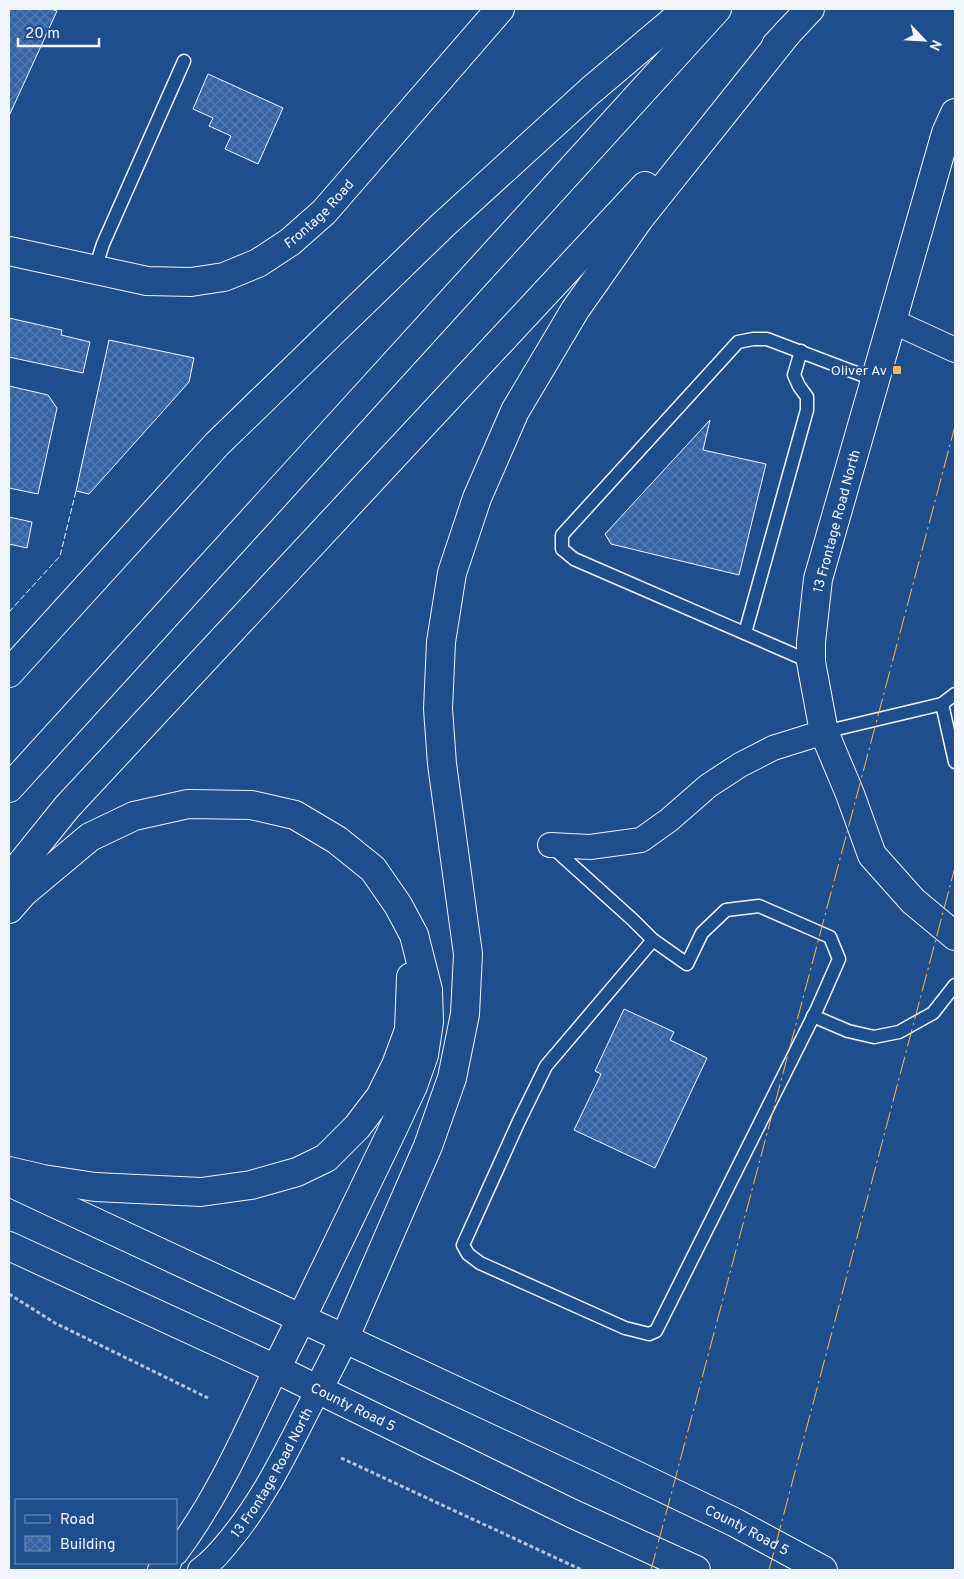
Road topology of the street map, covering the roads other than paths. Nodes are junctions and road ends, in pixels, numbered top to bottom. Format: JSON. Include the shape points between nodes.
{"nodes":[{"id":1,"x":500,"y":9,"type":"edge"},
{"id":2,"x":687,"y":9,"type":"edge"},
{"id":3,"x":717,"y":9,"type":"edge"},
{"id":4,"x":810,"y":9,"type":"edge"},
{"id":5,"x":790,"y":31,"type":"junction"},
{"id":6,"x":184,"y":61,"type":"dead end"},
{"id":7,"x":951,"y":123,"type":"edge"},
{"id":8,"x":9,"y":251,"type":"edge"},
{"id":9,"x":95,"y":269,"type":"junction"},
{"id":10,"x":892,"y":321,"type":"junction"},
{"id":11,"x":955,"y":350,"type":"edge"},
{"id":12,"x":800,"y":351,"type":"junction"},
{"id":13,"x":875,"y":380,"type":"junction"},
{"id":14,"x":746,"y":633,"type":"junction"},
{"id":15,"x":811,"y":662,"type":"junction"},
{"id":16,"x":9,"y":673,"type":"edge"},
{"id":17,"x":955,"y":694,"type":"edge"},
{"id":18,"x":942,"y":704,"type":"junction"},
{"id":19,"x":824,"y":732,"type":"junction"},
{"id":20,"x":955,"y":762,"type":"edge"},
{"id":21,"x":9,"y":788,"type":"edge"},
{"id":22,"x":550,"y":845,"type":"joint"},
{"id":23,"x":9,"y":879,"type":"edge"},
{"id":24,"x":9,"y":909,"type":"edge"},
{"id":25,"x":414,"y":935,"type":"junction"},
{"id":26,"x":955,"y":936,"type":"edge"},
{"id":27,"x":653,"y":940,"type":"junction"},
{"id":28,"x":955,"y":985,"type":"edge"},
{"id":29,"x":813,"y":1016,"type":"junction"},
{"id":30,"x":9,"y":1171,"type":"edge"},
{"id":31,"x":9,"y":1182,"type":"edge"},
{"id":32,"x":9,"y":1246,"type":"edge"},
{"id":33,"x":302,"y":1318,"type":"junction"},
{"id":34,"x":345,"y":1337,"type":"junction"},
{"id":35,"x":276,"y":1370,"type":"junction"},
{"id":36,"x":318,"y":1390,"type":"junction"},
{"id":37,"x":178,"y":1550,"type":"edge"},
{"id":38,"x":200,"y":1570,"type":"edge"},
{"id":39,"x":696,"y":1570,"type":"edge"},
{"id":40,"x":823,"y":1570,"type":"edge"}],
"edges":[{"from":1,"to":9,"type":"main road","name":"Frontage Road","via":[[324,212],[290,242],[258,262],[224,277],[191,282],[148,281]]},
{"from":2,"to":16,"type":"main road","via":[[590,91],[443,225],[217,444]]},
{"from":3,"to":21,"type":"main road"},
{"from":4,"to":5,"type":"main road"},
{"from":5,"to":23,"type":"main road","via":[[67,807]]},
{"from":5,"to":34,"type":"main road","name":"13 Frontage Road North","via":[[639,219],[575,310],[515,411],[477,498],[452,573],[441,642],[438,709],[442,764],[468,954],[465,1014],[452,1078],[428,1146]]},
{"from":6,"to":9,"type":"lane"},
{"from":7,"to":10,"type":"main road","name":"13 Frontage Road North"},
{"from":8,"to":9,"type":"main road","name":"Frontage Road"},
{"from":10,"to":11,"type":"street"},
{"from":10,"to":13,"type":"main road","name":"13 Frontage Road North"},
{"from":12,"to":13,"type":"lane"},
{"from":12,"to":14,"type":"lane","via":[[794,375],[807,397],[807,410]]},
{"from":12,"to":14,"type":"lane","via":[[767,339],[738,342],[562,535],[562,549],[574,559]]},
{"from":13,"to":15,"type":"main road","name":"13 Frontage Road North","via":[[818,579]]},
{"from":14,"to":15,"type":"lane"},
{"from":15,"to":19,"type":"main road","name":"13 Frontage Road North"},
{"from":17,"to":18,"type":"lane"},
{"from":18,"to":19,"type":"lane"},
{"from":18,"to":20,"type":"lane"},
{"from":19,"to":22,"type":"street","via":[[773,748],[740,764],[641,840],[590,846]]},
{"from":19,"to":26,"type":"main road","name":"13 Frontage Road North","via":[[872,855],[913,900]]},
{"from":22,"to":27,"type":"lane"},
{"from":24,"to":25,"type":"main road","via":[[23,893],[90,836],[134,816],[188,804],[251,805],[295,815],[359,857],[373,869]]},
{"from":25,"to":30,"type":"main road","via":[[409,1030],[396,1065],[380,1096],[357,1127],[326,1158],[297,1172],[260,1183],[201,1192],[95,1187]]},
{"from":25,"to":33,"type":"main road","via":[[428,990],[429,1022],[424,1055],[409,1094]]},
{"from":27,"to":29,"type":"lane","via":[[687,964],[702,933],[726,910],[759,906],[830,937],[839,959]]},
{"from":27,"to":29,"type":"lane","via":[[546,1066],[463,1245],[468,1254],[480,1262],[625,1328],[649,1334],[656,1331]]},
{"from":28,"to":29,"type":"lane","via":[[933,1013],[899,1032],[874,1037],[848,1031]]},
{"from":31,"to":33,"type":"main road","name":"County Road 5"},
{"from":32,"to":35,"type":"main road","name":"County Road 5"},
{"from":33,"to":34,"type":"main road","name":"County Road 5"},
{"from":33,"to":35,"type":"main road"},
{"from":34,"to":36,"type":"main road","name":"13 Frontage Road North"},
{"from":34,"to":40,"type":"main road","name":"County Road 5","via":[[734,1522]]},
{"from":35,"to":36,"type":"main road","name":"County Road 5"},
{"from":35,"to":37,"type":"street","via":[[196,1527]]},
{"from":36,"to":38,"type":"street","name":"13 Frontage Road North","via":[[246,1522]]},
{"from":36,"to":39,"type":"main road","name":"County Road 5"}]}
